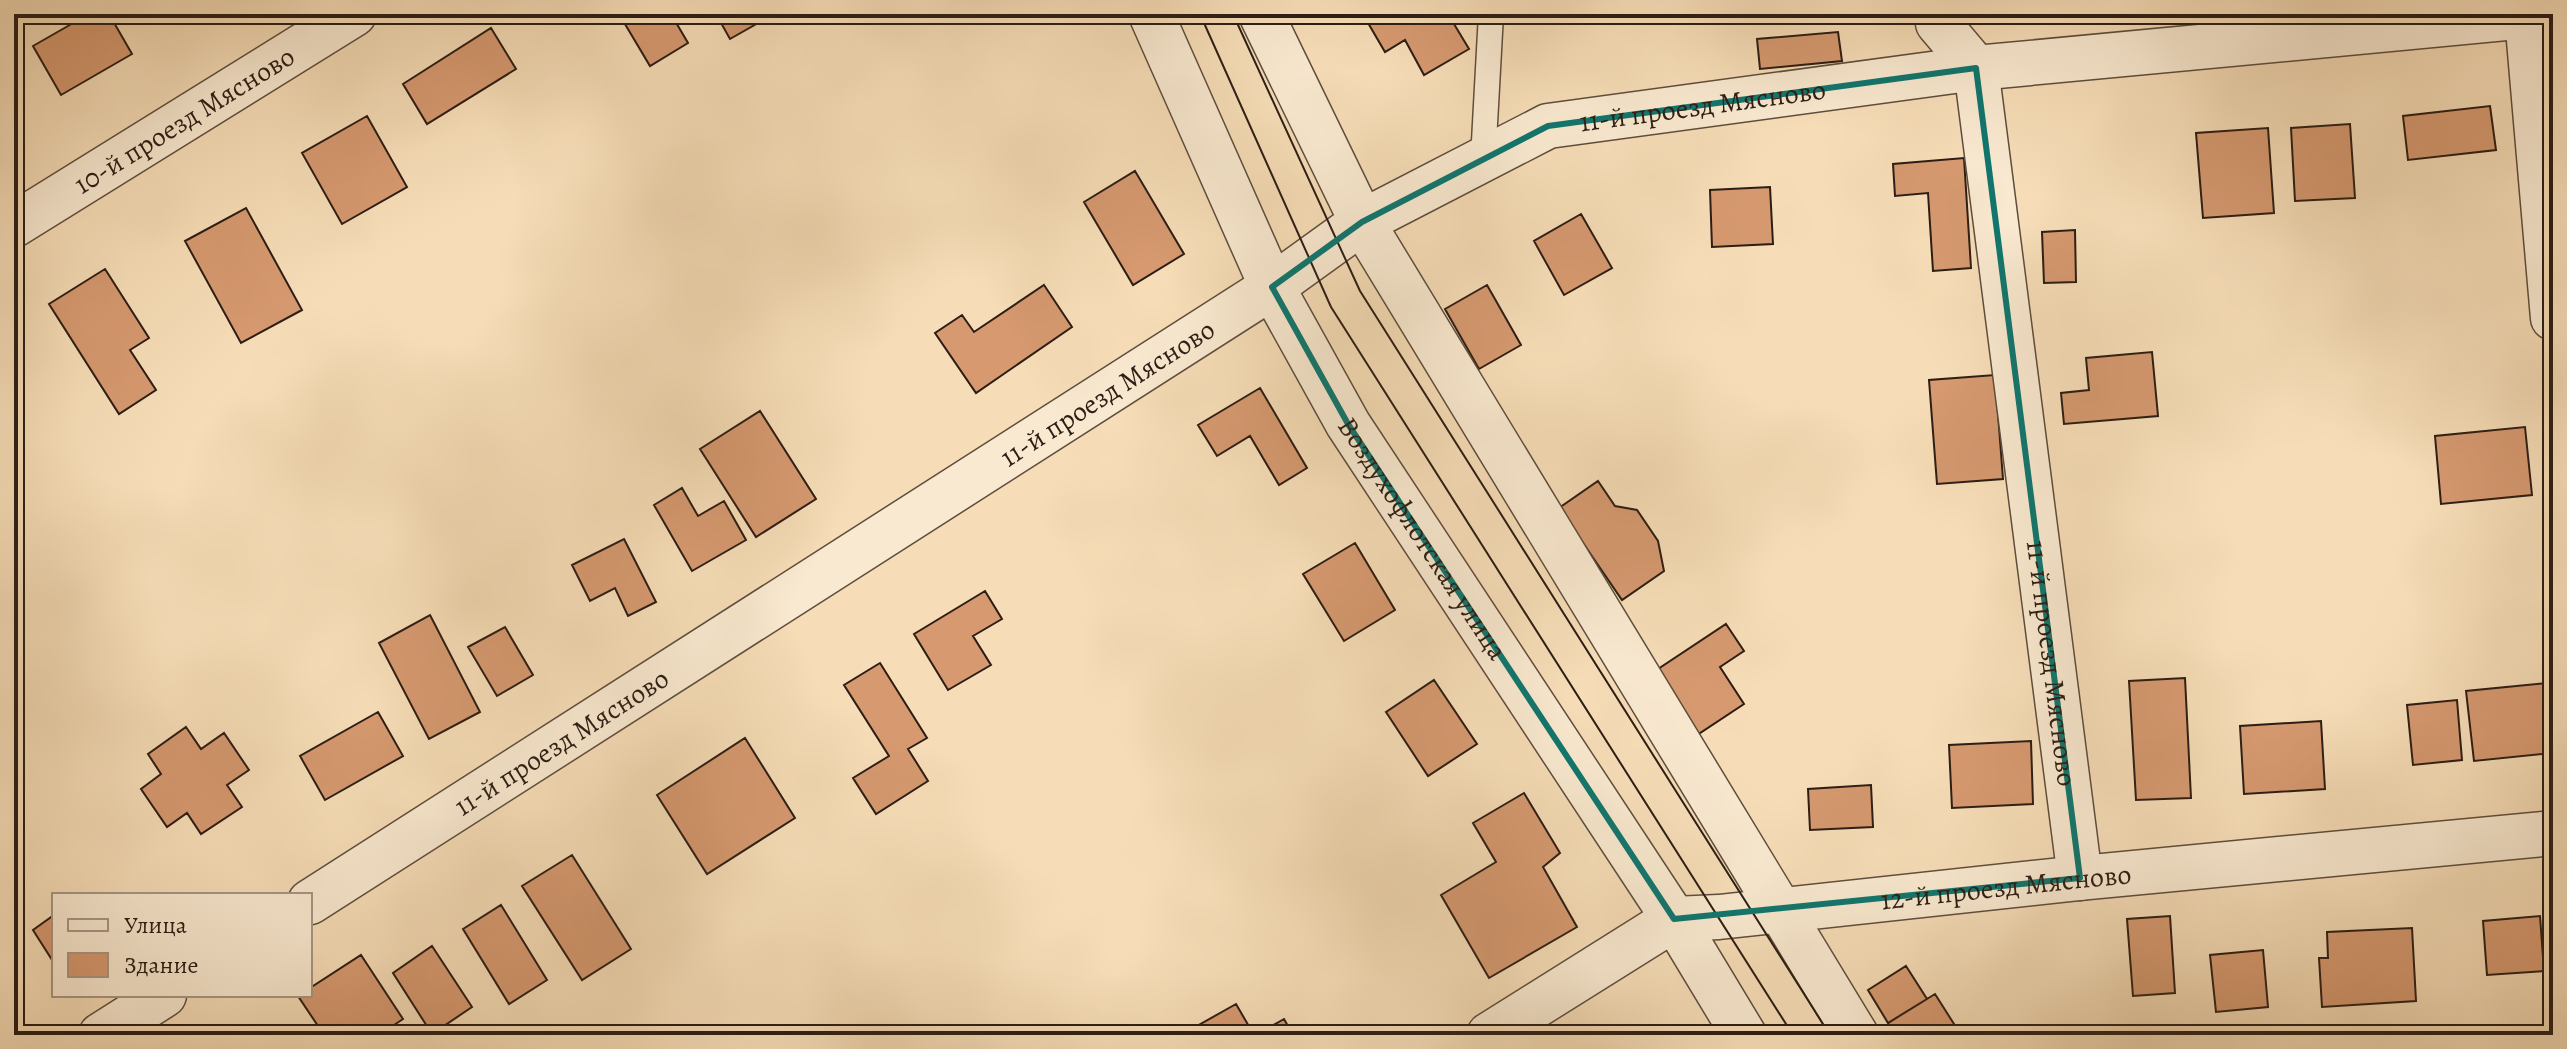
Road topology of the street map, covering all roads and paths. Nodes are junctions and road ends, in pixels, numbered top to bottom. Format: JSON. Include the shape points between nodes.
{"nodes":[{"id":1,"x":354,"y":14,"type":"edge"},
{"id":2,"x":1151,"y":14,"type":"edge"},
{"id":3,"x":1261,"y":14,"type":"edge"},
{"id":4,"x":1491,"y":14,"type":"edge"},
{"id":5,"x":1937,"y":14,"type":"edge"},
{"id":6,"x":2538,"y":16,"type":"edge"},
{"id":7,"x":1976,"y":68,"type":"junction"},
{"id":8,"x":1483,"y":160,"type":"junction"},
{"id":9,"x":1362,"y":222,"type":"junction"},
{"id":10,"x":14,"y":225,"type":"edge"},
{"id":11,"x":1272,"y":287,"type":"junction"},
{"id":12,"x":2553,"y":318,"type":"edge"},
{"id":13,"x":2553,"y":833,"type":"edge"},
{"id":14,"x":2080,"y":878,"type":"junction"},
{"id":15,"x":312,"y":901,"type":"edge"},
{"id":16,"x":1779,"y":910,"type":"junction"},
{"id":17,"x":1674,"y":919,"type":"junction"},
{"id":18,"x":161,"y":997,"type":"edge"},
{"id":19,"x":101,"y":1035,"type":"edge"},
{"id":20,"x":1489,"y":1035,"type":"edge"},
{"id":21,"x":1744,"y":1035,"type":"edge"},
{"id":22,"x":1856,"y":1035,"type":"edge"}],
"edges":[{"from":1,"to":10,"type":"street","name":"10-й проезд Мясново"},
{"from":2,"to":11,"type":"street","name":"Воздухофлотская улица"},
{"from":3,"to":9,"type":"street"},
{"from":4,"to":8,"type":"lane"},
{"from":5,"to":7,"type":"street","via":[[1938,23]]},
{"from":6,"to":7,"type":"street","name":"11-й проезд Мясново"},
{"from":6,"to":12,"type":"street"},
{"from":7,"to":8,"type":"street","name":"11-й проезд Мясново","via":[[1548,126]]},
{"from":7,"to":14,"type":"street","name":"11-й проезд Мясново"},
{"from":8,"to":9,"type":"street","name":"11-й проезд Мясново"},
{"from":9,"to":11,"type":"street","name":"11-й проезд Мясново"},
{"from":9,"to":16,"type":"street"},
{"from":11,"to":15,"type":"street","name":"11-й проезд Мясново"},
{"from":11,"to":17,"type":"street","name":"Воздухофлотская улица","via":[[1348,424]]},
{"from":13,"to":14,"type":"street","name":"12-й проезд Мясново"},
{"from":14,"to":16,"type":"street","name":"12-й проезд Мясново"},
{"from":16,"to":17,"type":"street","name":"12-й проезд Мясново"},
{"from":16,"to":22,"type":"street"},
{"from":17,"to":20,"type":"street","name":"12-й проезд Мясново"},
{"from":17,"to":21,"type":"street","name":"Воздухофлотская улица"},
{"from":18,"to":19,"type":"street"}]}
